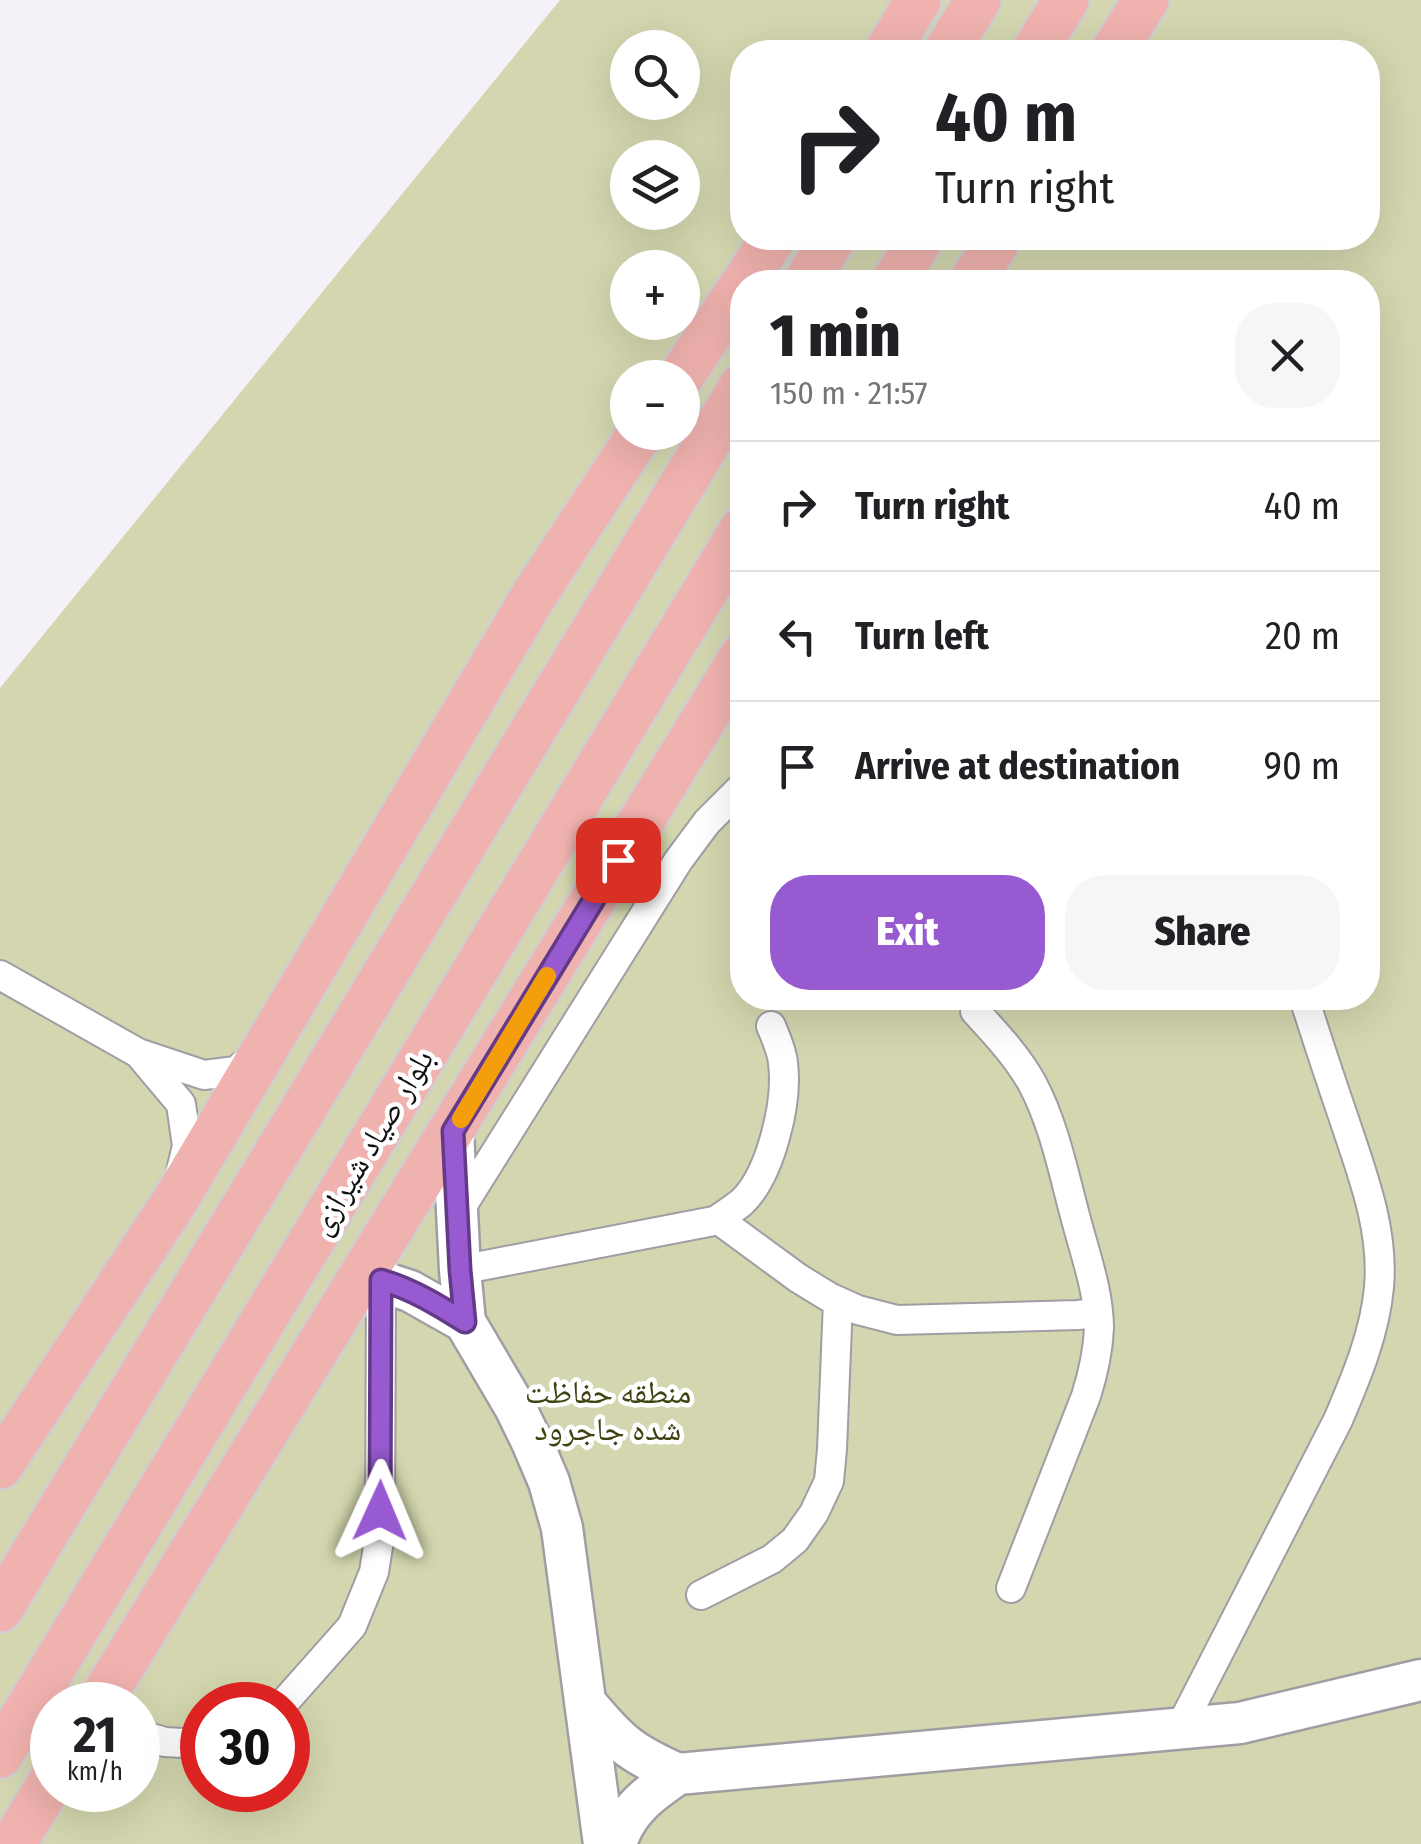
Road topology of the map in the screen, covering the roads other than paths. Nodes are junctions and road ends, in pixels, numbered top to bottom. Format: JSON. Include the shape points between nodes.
{"nodes":[{"id":1,"x":918,"y":0,"type":"edge"},
{"id":2,"x":978,"y":0,"type":"edge"},
{"id":3,"x":1066,"y":0,"type":"edge"},
{"id":4,"x":1146,"y":0,"type":"edge"},
{"id":5,"x":894,"y":40,"type":"edge"},
{"id":6,"x":953,"y":40,"type":"edge"},
{"id":7,"x":1041,"y":40,"type":"edge"},
{"id":8,"x":1121,"y":40,"type":"edge"},
{"id":9,"x":730,"y":304,"type":"edge"},
{"id":10,"x":692,"y":360,"type":"edge"},
{"id":11,"x":700,"y":379,"type":"edge"},
{"id":12,"x":730,"y":390,"type":"edge"},
{"id":13,"x":730,"y":406,"type":"edge"},
{"id":14,"x":629,"y":450,"type":"edge"},
{"id":15,"x":730,"y":552,"type":"edge"},
{"id":16,"x":730,"y":676,"type":"edge"},
{"id":17,"x":730,"y":799,"type":"edge"},
{"id":18,"x":0,"y":975,"type":"edge"},
{"id":19,"x":1308,"y":1010,"type":"edge"},
{"id":20,"x":975,"y":1011,"type":"dead end"},
{"id":21,"x":771,"y":1026,"type":"dead end"},
{"id":22,"x":265,"y":1048,"type":"junction"},
{"id":23,"x":138,"y":1053,"type":"junction"},
{"id":24,"x":453,"y":1131,"type":"junction"},
{"id":25,"x":174,"y":1201,"type":"junction"},
{"id":26,"x":456,"y":1215,"type":"junction"},
{"id":27,"x":717,"y":1220,"type":"junction"},
{"id":28,"x":460,"y":1270,"type":"junction"},
{"id":29,"x":371,"y":1278,"type":"junction"},
{"id":30,"x":838,"y":1301,"type":"junction"},
{"id":31,"x":1097,"y":1313,"type":"junction"},
{"id":32,"x":465,"y":1322,"type":"junction"},
{"id":33,"x":0,"y":1466,"type":"edge"},
{"id":34,"x":1011,"y":1588,"type":"dead end"},
{"id":35,"x":701,"y":1595,"type":"dead end"},
{"id":36,"x":0,"y":1609,"type":"edge"},
{"id":37,"x":113,"y":1682,"type":"edge"},
{"id":38,"x":302,"y":1682,"type":"edge"},
{"id":39,"x":1417,"y":1688,"type":"edge"},
{"id":40,"x":585,"y":1702,"type":"junction"},
{"id":41,"x":1180,"y":1728,"type":"junction"},
{"id":42,"x":6,"y":1744,"type":"edge"},
{"id":43,"x":30,"y":1751,"type":"edge"},
{"id":44,"x":678,"y":1774,"type":"junction"},
{"id":45,"x":32,"y":1812,"type":"edge"},
{"id":46,"x":12,"y":1844,"type":"edge"},
{"id":47,"x":604,"y":1844,"type":"edge"},
{"id":48,"x":616,"y":1844,"type":"edge"}],
"edges":[{"from":1,"to":5,"type":"main road"},
{"from":2,"to":6,"type":"main road"},
{"from":3,"to":7,"type":"main road"},
{"from":4,"to":8,"type":"main road"},
{"from":9,"to":10,"type":"main road"},
{"from":11,"to":12,"type":"main road"},
{"from":13,"to":36,"type":"main road"},
{"from":14,"to":22,"type":"main road","via":[[536,592]]},
{"from":15,"to":42,"type":"main road","name":"بلوار صیاد شیرازی"},
{"from":16,"to":24,"type":"main road"},
{"from":17,"to":26,"type":"street","via":[[678,861]]},
{"from":18,"to":23,"type":"street"},
{"from":19,"to":41,"type":"street","via":[[1372,1202],[1379,1288],[1369,1338],[1338,1420]]},
{"from":20,"to":31,"type":"street","via":[[1033,1084],[1056,1146]]},
{"from":21,"to":27,"type":"street","via":[[783,1058],[782,1114],[759,1178]]},
{"from":22,"to":23,"type":"street","via":[[236,1071],[204,1075]]},
{"from":22,"to":25,"type":"main road"},
{"from":23,"to":25,"type":"street","via":[[181,1104],[187,1146]]},
{"from":24,"to":26,"type":"main road"},
{"from":24,"to":29,"type":"main road"},
{"from":25,"to":33,"type":"main road"},
{"from":26,"to":28,"type":"main road"},
{"from":27,"to":28,"type":"street"},
{"from":27,"to":30,"type":"street"},
{"from":28,"to":32,"type":"main road"},
{"from":29,"to":32,"type":"main road"},
{"from":29,"to":37,"type":"main road"},
{"from":29,"to":38,"type":"street","via":[[380,1534],[374,1572],[352,1626]]},
{"from":30,"to":31,"type":"street","via":[[897,1320]]},
{"from":30,"to":35,"type":"street","via":[[829,1481],[795,1540],[772,1560]]},
{"from":31,"to":34,"type":"street","via":[[1096,1364],[1086,1396]]},
{"from":32,"to":40,"type":"main road","via":[[515,1406],[549,1482],[562,1528]]},
{"from":39,"to":41,"type":"main road","via":[[1240,1723]]},
{"from":40,"to":44,"type":"main road","via":[[628,1749]]},
{"from":40,"to":47,"type":"main road"},
{"from":41,"to":44,"type":"main road"},
{"from":42,"to":43,"type":"main road"},
{"from":44,"to":48,"type":"main road","via":[[629,1814]]},
{"from":45,"to":46,"type":"main road"}]}
